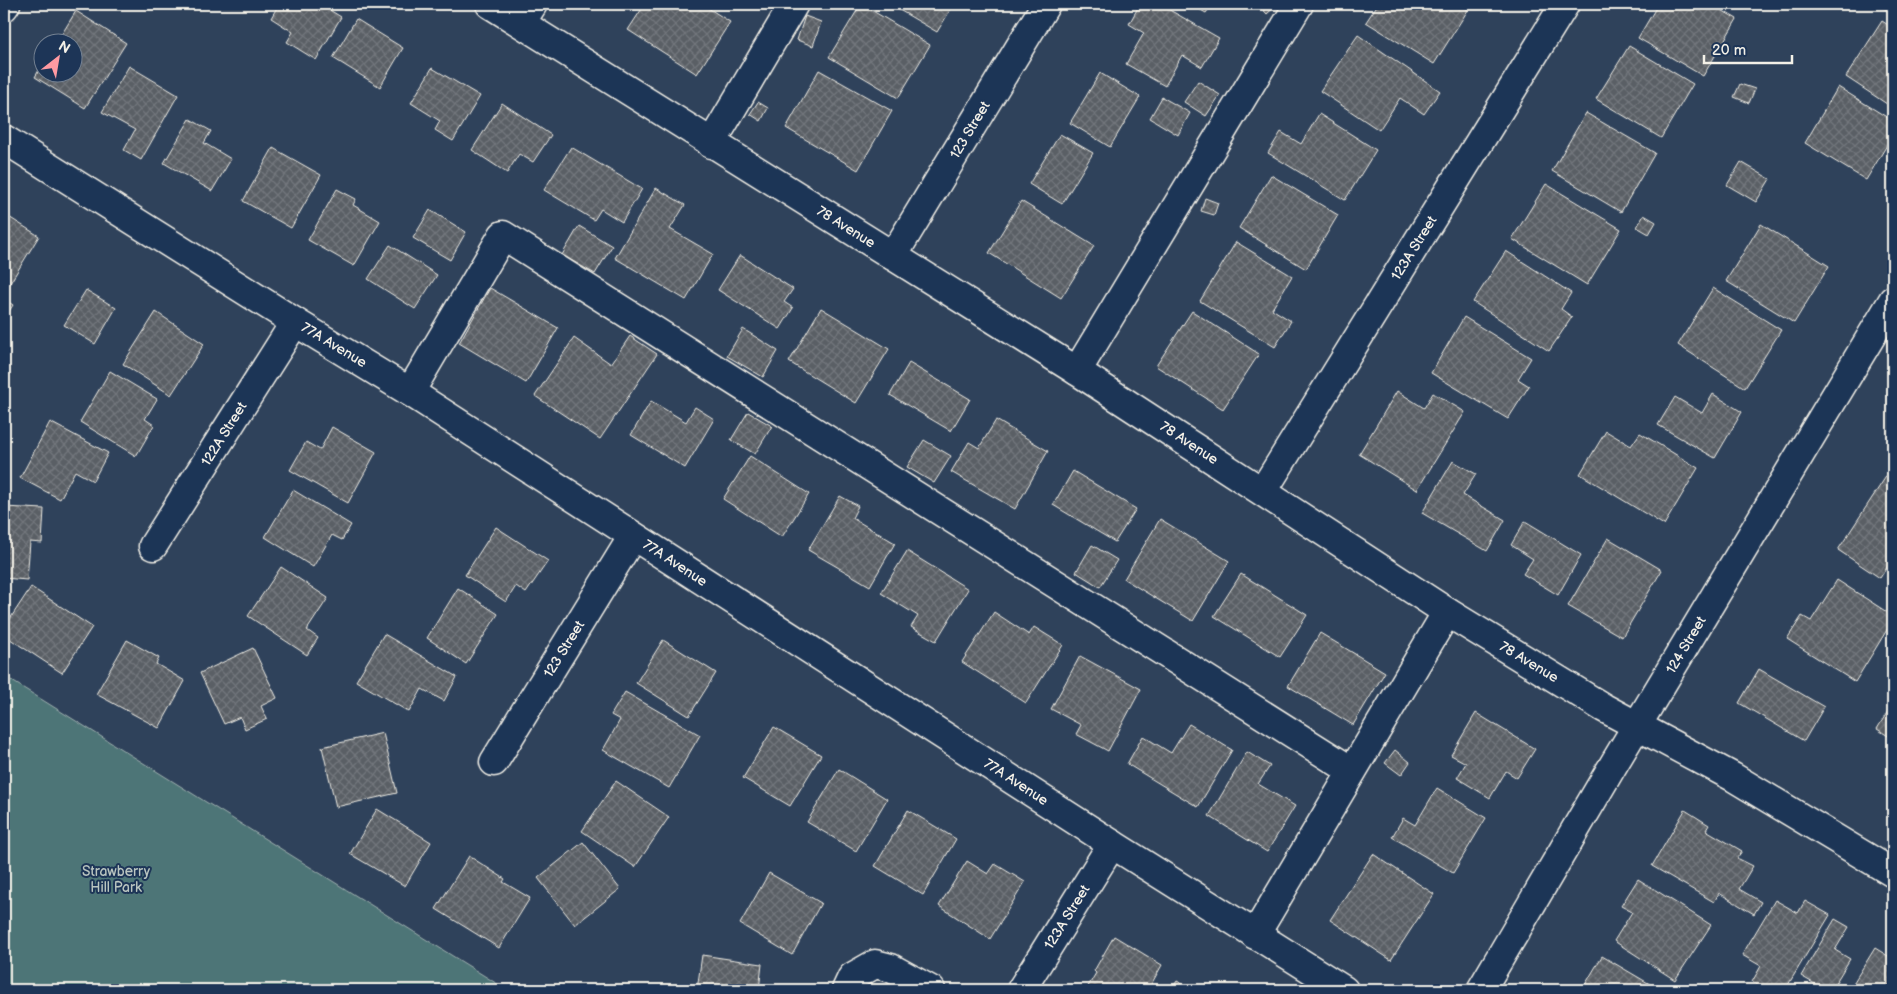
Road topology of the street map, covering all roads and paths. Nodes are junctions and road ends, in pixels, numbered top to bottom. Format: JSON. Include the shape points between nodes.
{"nodes":[{"id":1,"x":490,"y":4,"type":"edge"},
{"id":2,"x":794,"y":4,"type":"edge"},
{"id":3,"x":1046,"y":4,"type":"edge"},
{"id":4,"x":1299,"y":4,"type":"edge"},
{"id":5,"x":1565,"y":4,"type":"edge"},
{"id":6,"x":527,"y":13,"type":"edge"},
{"id":7,"x":4,"y":139,"type":"edge"},
{"id":8,"x":711,"y":144,"type":"junction"},
{"id":9,"x":893,"y":256,"type":"junction"},
{"id":10,"x":1893,"y":300,"type":"edge"},
{"id":11,"x":295,"y":322,"type":"junction"},
{"id":12,"x":1077,"y":371,"type":"junction"},
{"id":13,"x":410,"y":392,"type":"junction"},
{"id":14,"x":1264,"y":491,"type":"junction"},
{"id":15,"x":633,"y":536,"type":"junction"},
{"id":16,"x":153,"y":546,"type":"dead end"},
{"id":17,"x":1447,"y":612,"type":"junction"},
{"id":18,"x":1638,"y":725,"type":"junction"},
{"id":19,"x":494,"y":762,"type":"dead end"},
{"id":20,"x":1352,"y":771,"type":"junction"},
{"id":21,"x":1112,"y":844,"type":"junction"},
{"id":22,"x":1893,"y":873,"type":"edge"},
{"id":23,"x":1255,"y":935,"type":"junction"},
{"id":24,"x":846,"y":990,"type":"edge"},
{"id":25,"x":931,"y":990,"type":"edge"},
{"id":26,"x":1021,"y":990,"type":"edge"},
{"id":27,"x":1344,"y":990,"type":"edge"},
{"id":28,"x":1481,"y":990,"type":"edge"}],
"edges":[{"from":1,"to":6,"type":"street","name":"78 Avenue"},
{"from":2,"to":8,"type":"street"},
{"from":3,"to":9,"type":"street","name":"123 Street"},
{"from":4,"to":12,"type":"street"},
{"from":5,"to":14,"type":"street","name":"123A Street"},
{"from":6,"to":8,"type":"street","name":"78 Avenue"},
{"from":7,"to":11,"type":"street","name":"77A Avenue"},
{"from":8,"to":9,"type":"street","name":"78 Avenue"},
{"from":9,"to":12,"type":"street","name":"78 Avenue"},
{"from":10,"to":18,"type":"street","name":"124 Street"},
{"from":11,"to":13,"type":"street","name":"77A Avenue"},
{"from":11,"to":16,"type":"street","name":"122A Street"},
{"from":12,"to":14,"type":"street","name":"78 Avenue"},
{"from":13,"to":15,"type":"street","name":"77A Avenue"},
{"from":13,"to":20,"type":"street","via":[[503,235]]},
{"from":14,"to":17,"type":"street","name":"78 Avenue"},
{"from":15,"to":19,"type":"street","name":"123 Street"},
{"from":15,"to":21,"type":"street","name":"77A Avenue"},
{"from":17,"to":18,"type":"street","name":"78 Avenue","via":[[1604,708]]},
{"from":17,"to":20,"type":"street"},
{"from":18,"to":22,"type":"street","name":"78 Avenue","via":[[1733,777]]},
{"from":18,"to":28,"type":"street","name":"124 Street"},
{"from":20,"to":23,"type":"street"},
{"from":21,"to":23,"type":"street","name":"77A Avenue"},
{"from":21,"to":26,"type":"street","name":"123A Street"},
{"from":23,"to":27,"type":"street","name":"77A Avenue"},
{"from":24,"to":25,"type":"street","via":[[852,977],[875,964],[891,968]]}]}
